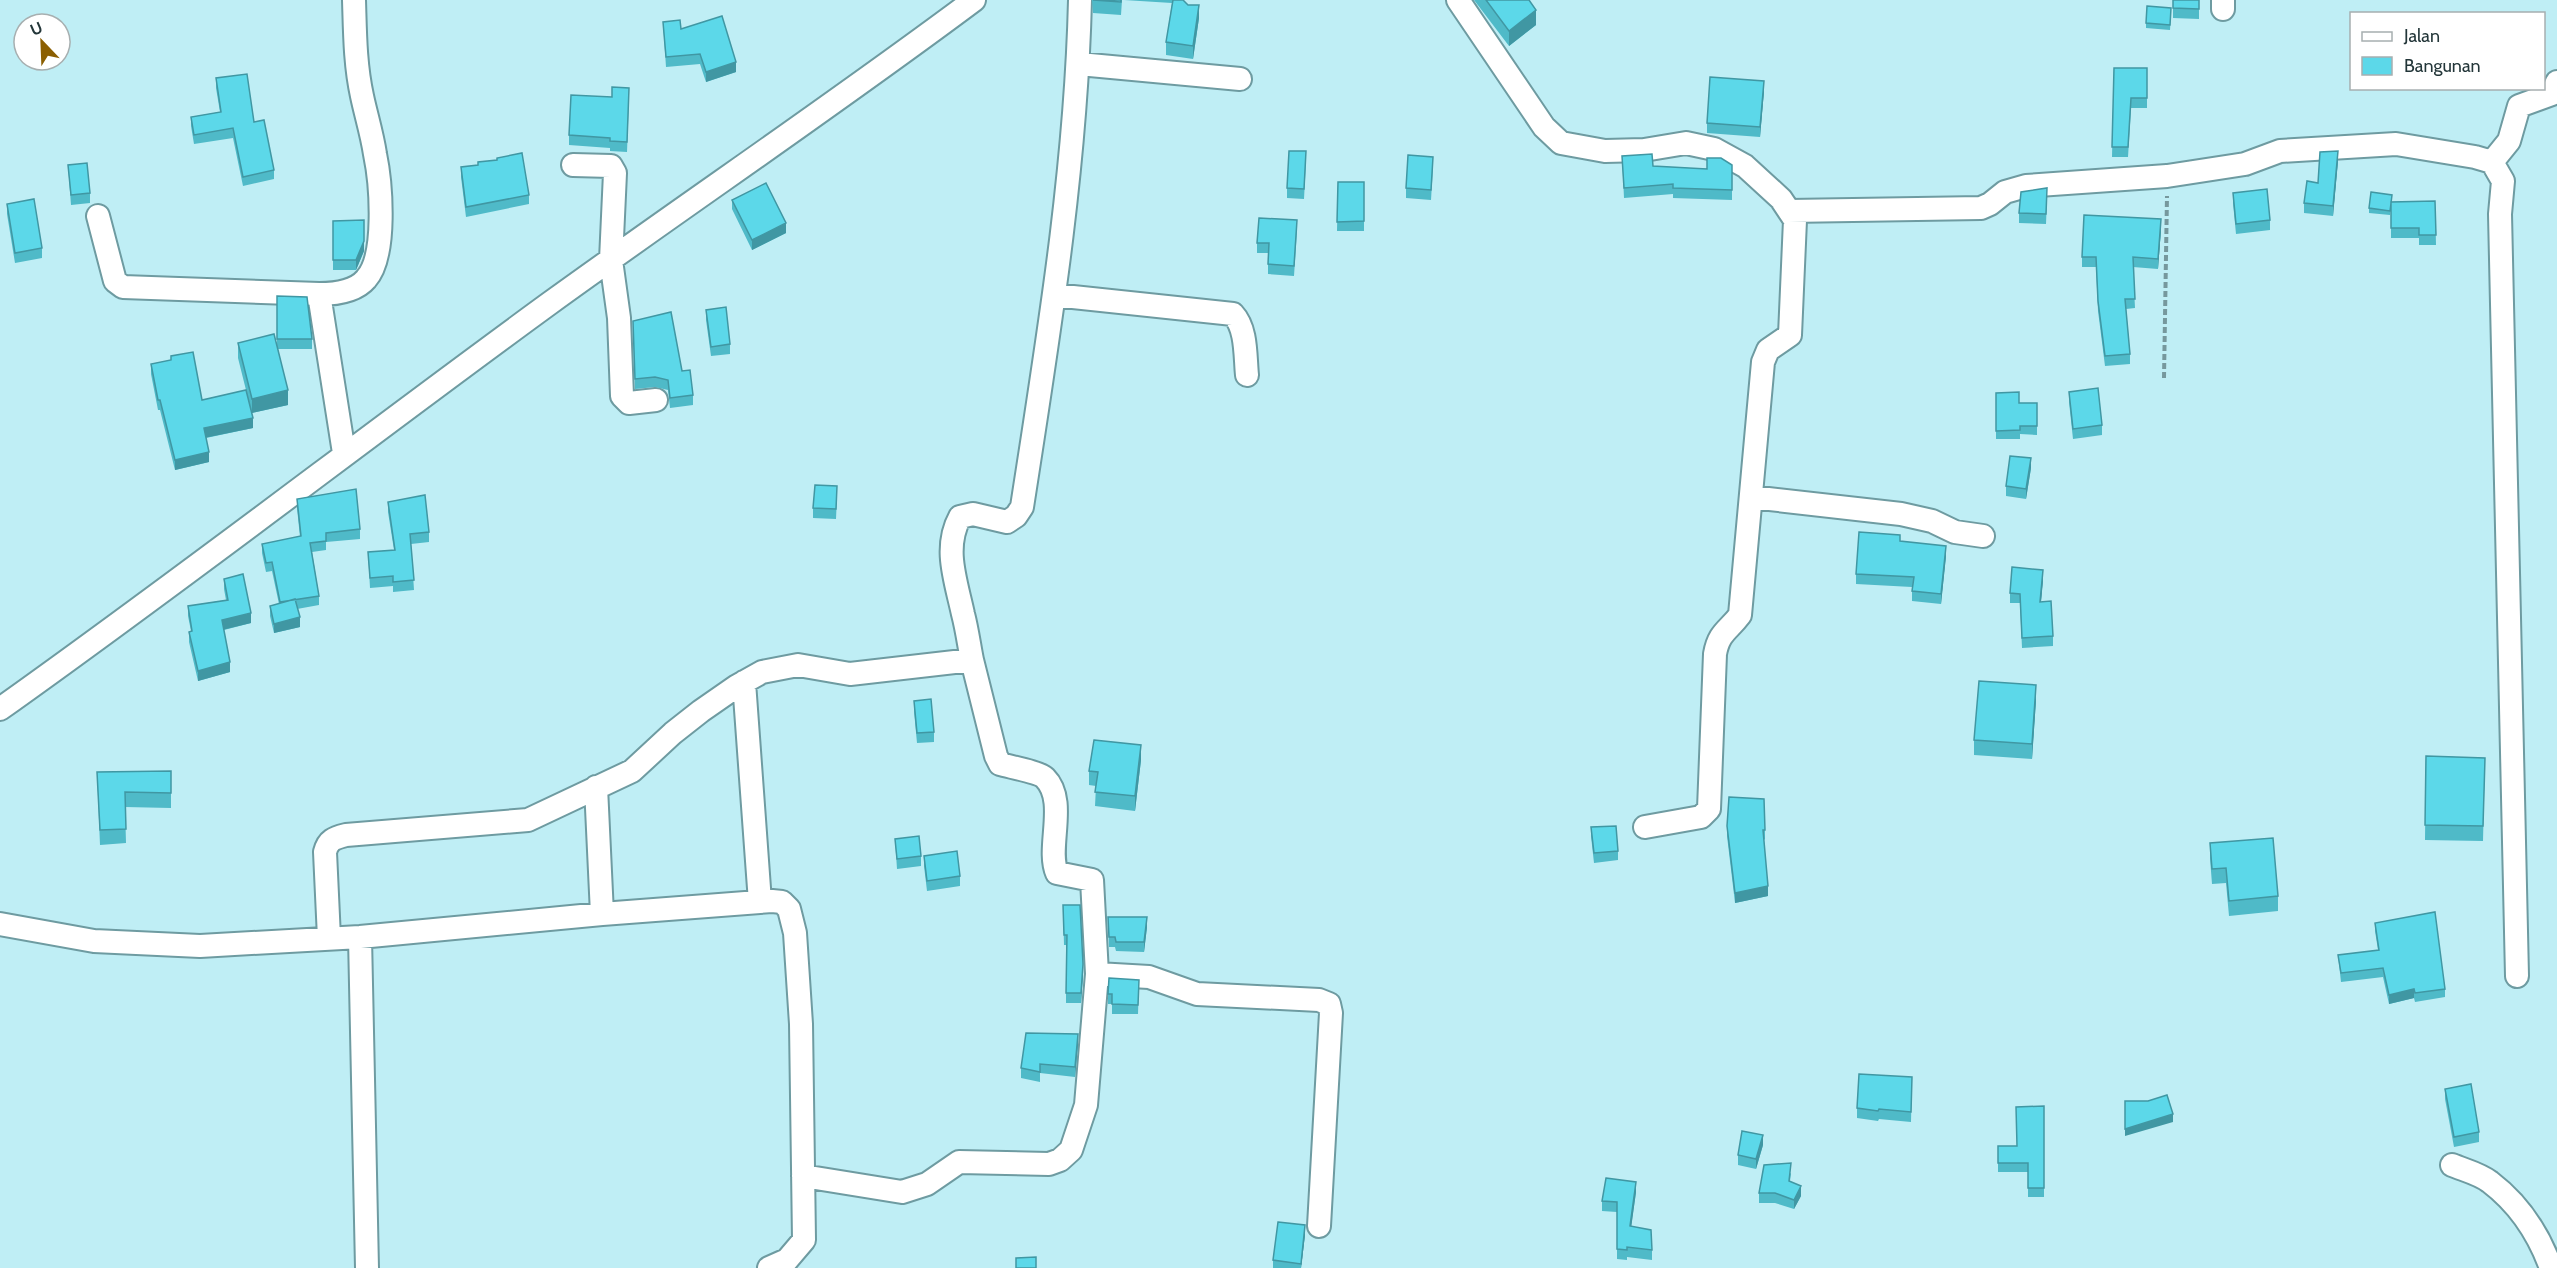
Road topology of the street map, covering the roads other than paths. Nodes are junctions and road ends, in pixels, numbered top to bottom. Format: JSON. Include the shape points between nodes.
{"nodes":[{"id":1,"x":354,"y":0,"type":"edge"},
{"id":2,"x":974,"y":0,"type":"edge"},
{"id":3,"x":1080,"y":0,"type":"edge"},
{"id":4,"x":1458,"y":0,"type":"edge"},
{"id":5,"x":1079,"y":64,"type":"junction"},
{"id":6,"x":1240,"y":79,"type":"dead end"},
{"id":7,"x":2557,"y":82,"type":"edge"},
{"id":8,"x":2492,"y":162,"type":"junction"},
{"id":9,"x":573,"y":165,"type":"dead end"},
{"id":10,"x":1789,"y":211,"type":"junction"},
{"id":11,"x":98,"y":216,"type":"dead end"},
{"id":12,"x":611,"y":260,"type":"junction"},
{"id":13,"x":319,"y":294,"type":"junction"},
{"id":14,"x":1054,"y":295,"type":"junction"},
{"id":15,"x":1247,"y":375,"type":"dead end"},
{"id":16,"x":656,"y":400,"type":"dead end"},
{"id":17,"x":344,"y":453,"type":"junction"},
{"id":18,"x":1751,"y":497,"type":"junction"},
{"id":19,"x":1983,"y":536,"type":"dead end"},
{"id":20,"x":972,"y":660,"type":"junction"},
{"id":21,"x":744,"y":682,"type":"junction"},
{"id":22,"x":0,"y":709,"type":"edge"},
{"id":23,"x":596,"y":787,"type":"junction"},
{"id":24,"x":1645,"y":827,"type":"dead end"},
{"id":25,"x":760,"y":902,"type":"junction"},
{"id":26,"x":602,"y":914,"type":"junction"},
{"id":27,"x":0,"y":924,"type":"edge"},
{"id":28,"x":360,"y":937,"type":"junction"},
{"id":29,"x":329,"y":938,"type":"junction"},
{"id":30,"x":1097,"y":974,"type":"junction"},
{"id":31,"x":2517,"y":976,"type":"dead end"},
{"id":32,"x":2452,"y":1165,"type":"dead end"},
{"id":33,"x":803,"y":1176,"type":"junction"},
{"id":34,"x":1319,"y":1226,"type":"dead end"},
{"id":35,"x":367,"y":1268,"type":"edge"},
{"id":36,"x":769,"y":1268,"type":"edge"},
{"id":37,"x":2551,"y":1268,"type":"edge"}],
"edges":[{"from":1,"to":13,"type":"street","via":[[357,68],[379,184],[376,262],[359,285],[335,294]]},
{"from":2,"to":12,"type":"street"},
{"from":3,"to":5,"type":"street"},
{"from":4,"to":10,"type":"street","via":[[1544,127],[1561,143],[1605,152],[1686,143],[1714,148],[1745,166]]},
{"from":5,"to":6,"type":"street"},
{"from":5,"to":14,"type":"street"},
{"from":7,"to":8,"type":"street","via":[[2552,94],[2519,106],[2509,141]]},
{"from":8,"to":10,"type":"street","via":[[2396,144],[2280,151],[2245,164],[2167,176],[2026,186],[2005,192],[1981,208]]},
{"from":8,"to":31,"type":"street","via":[[2503,181],[2500,225]]},
{"from":9,"to":12,"type":"street","via":[[611,166],[615,173]]},
{"from":10,"to":18,"type":"street","via":[[1795,220],[1790,335],[1767,350],[1763,362]]},
{"from":11,"to":13,"type":"street","via":[[115,281],[123,287]]},
{"from":12,"to":16,"type":"street","via":[[619,318],[622,396],[628,403]]},
{"from":12,"to":17,"type":"street"},
{"from":13,"to":17,"type":"street"},
{"from":14,"to":15,"type":"street","via":[[1233,314],[1242,329]]},
{"from":14,"to":20,"type":"street","via":[[1022,507],[1007,522],[973,514],[960,517],[954,528],[950,546],[953,574]]},
{"from":17,"to":22,"type":"street","via":[[149,603]]},
{"from":18,"to":19,"type":"street","via":[[1901,514],[1932,521],[1955,532]]},
{"from":18,"to":24,"type":"street","via":[[1740,615],[1724,630],[1715,654],[1709,809],[1701,817]]},
{"from":20,"to":21,"type":"street","via":[[850,674],[798,665],[762,672]]},
{"from":20,"to":30,"type":"street","via":[[1000,764],[1044,777],[1053,790],[1057,873],[1092,880]]},
{"from":21,"to":23,"type":"street","via":[[673,733],[632,771]]},
{"from":21,"to":25,"type":"street"},
{"from":23,"to":26,"type":"street"},
{"from":23,"to":29,"type":"street","via":[[520,823],[346,834],[334,838],[327,843],[325,852]]},
{"from":25,"to":26,"type":"street"},
{"from":25,"to":33,"type":"street","via":[[782,902],[793,918],[801,1024]]},
{"from":26,"to":28,"type":"street"},
{"from":27,"to":29,"type":"street","via":[[94,941],[147,944],[211,945]]},
{"from":28,"to":29,"type":"street"},
{"from":28,"to":35,"type":"street"},
{"from":30,"to":33,"type":"street","via":[[1086,1105],[1066,1156],[1049,1164],[959,1162],[927,1184],[902,1192]]},
{"from":30,"to":34,"type":"street","via":[[1149,977],[1197,994],[1319,1000],[1329,1004]]},
{"from":32,"to":37,"type":"street","via":[[2489,1180],[2511,1202],[2541,1241]]},
{"from":33,"to":36,"type":"street","via":[[804,1240],[787,1260]]}]}
